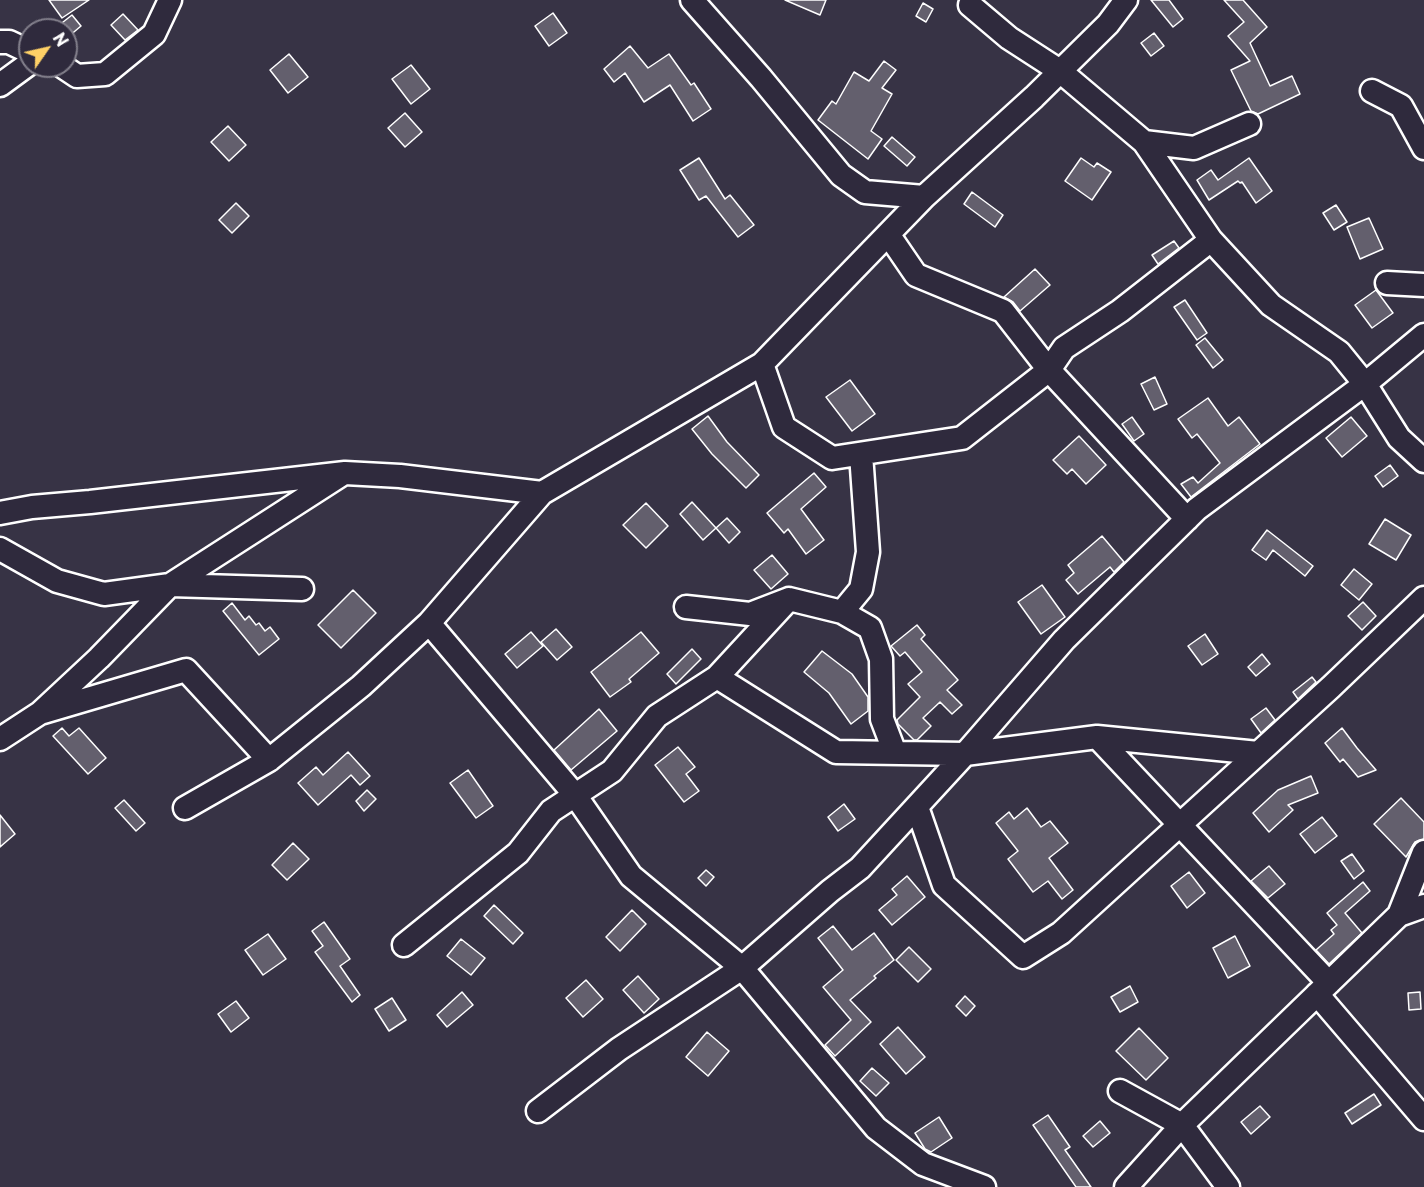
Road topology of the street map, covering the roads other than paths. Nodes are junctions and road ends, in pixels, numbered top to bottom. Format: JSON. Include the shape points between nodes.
{"nodes":[{"id":1,"x":170,"y":0,"type":"edge"},
{"id":2,"x":692,"y":0,"type":"edge"},
{"id":3,"x":1126,"y":0,"type":"edge"},
{"id":4,"x":970,"y":5,"type":"dead end"},
{"id":5,"x":0,"y":42,"type":"edge"},
{"id":6,"x":18,"y":46,"type":"edge"},
{"id":7,"x":1060,"y":71,"type":"junction"},
{"id":8,"x":18,"y":72,"type":"edge"},
{"id":9,"x":78,"y":76,"type":"edge"},
{"id":10,"x":0,"y":85,"type":"edge"},
{"id":11,"x":1372,"y":91,"type":"dead end"},
{"id":12,"x":1248,"y":124,"type":"dead end"},
{"id":13,"x":1144,"y":142,"type":"junction"},
{"id":14,"x":1424,"y":148,"type":"edge"},
{"id":15,"x":924,"y":197,"type":"junction"},
{"id":16,"x":888,"y":234,"type":"junction"},
{"id":17,"x":1211,"y":240,"type":"junction"},
{"id":18,"x":1387,"y":283,"type":"dead end"},
{"id":19,"x":1424,"y":285,"type":"edge"},
{"id":20,"x":1424,"y":335,"type":"edge"},
{"id":21,"x":762,"y":364,"type":"junction"},
{"id":22,"x":1048,"y":370,"type":"junction"},
{"id":23,"x":1365,"y":384,"type":"junction"},
{"id":24,"x":861,"y":454,"type":"junction"},
{"id":25,"x":1424,"y":461,"type":"edge"},
{"id":26,"x":345,"y":472,"type":"junction"},
{"id":27,"x":542,"y":493,"type":"junction"},
{"id":28,"x":0,"y":513,"type":"edge"},
{"id":29,"x":1187,"y":519,"type":"junction"},
{"id":30,"x":0,"y":549,"type":"edge"},
{"id":31,"x":170,"y":585,"type":"junction"},
{"id":32,"x":302,"y":589,"type":"dead end"},
{"id":33,"x":1424,"y":598,"type":"edge"},
{"id":34,"x":789,"y":599,"type":"junction"},
{"id":35,"x":686,"y":607,"type":"dead end"},
{"id":36,"x":842,"y":612,"type":"junction"},
{"id":37,"x":429,"y":623,"type":"junction"},
{"id":38,"x":717,"y":677,"type":"junction"},
{"id":39,"x":40,"y":713,"type":"junction"},
{"id":40,"x":1097,"y":738,"type":"junction"},
{"id":41,"x":0,"y":740,"type":"edge"},
{"id":42,"x":896,"y":753,"type":"junction"},
{"id":43,"x":1258,"y":753,"type":"junction"},
{"id":44,"x":965,"y":754,"type":"junction"},
{"id":45,"x":269,"y":760,"type":"junction"},
{"id":46,"x":575,"y":795,"type":"junction"},
{"id":47,"x":917,"y":807,"type":"junction"},
{"id":48,"x":185,"y":808,"type":"dead end"},
{"id":49,"x":1179,"y":825,"type":"junction"},
{"id":50,"x":1424,"y":852,"type":"edge"},
{"id":51,"x":1424,"y":906,"type":"edge"},
{"id":52,"x":1399,"y":915,"type":"junction"},
{"id":53,"x":404,"y":945,"type":"dead end"},
{"id":54,"x":742,"y":968,"type":"junction"},
{"id":55,"x":1323,"y":988,"type":"junction"},
{"id":56,"x":1120,"y":1091,"type":"dead end"},
{"id":57,"x":538,"y":1112,"type":"dead end"},
{"id":58,"x":1424,"y":1119,"type":"edge"},
{"id":59,"x":1182,"y":1125,"type":"junction"},
{"id":60,"x":984,"y":1187,"type":"edge"},
{"id":61,"x":1126,"y":1187,"type":"edge"},
{"id":62,"x":1228,"y":1187,"type":"edge"}],
"edges":[{"from":1,"to":9,"type":"street","via":[[154,34],[105,74]]},
{"from":2,"to":15,"type":"street","via":[[841,176],[865,192]]},
{"from":3,"to":7,"type":"street","via":[[1108,24]]},
{"from":4,"to":7,"type":"street","via":[[1009,38]]},
{"from":5,"to":6,"type":"street"},
{"from":7,"to":13,"type":"street"},
{"from":7,"to":15,"type":"street"},
{"from":8,"to":10,"type":"street"},
{"from":11,"to":14,"type":"street","via":[[1401,106]]},
{"from":12,"to":13,"type":"street","via":[[1194,148]]},
{"from":13,"to":17,"type":"street"},
{"from":15,"to":16,"type":"street"},
{"from":16,"to":21,"type":"street"},
{"from":16,"to":22,"type":"street","via":[[916,275],[1003,311]]},
{"from":17,"to":22,"type":"street","via":[[1064,348]]},
{"from":17,"to":23,"type":"street","via":[[1271,305],[1339,352]]},
{"from":18,"to":19,"type":"street"},
{"from":20,"to":23,"type":"street"},
{"from":21,"to":24,"type":"street","via":[[784,427],[832,458]]},
{"from":21,"to":27,"type":"street"},
{"from":22,"to":24,"type":"street","via":[[962,438]]},
{"from":22,"to":29,"type":"street"},
{"from":23,"to":25,"type":"street","via":[[1399,438]]},
{"from":23,"to":29,"type":"street"},
{"from":24,"to":36,"type":"street","via":[[868,552],[861,589]]},
{"from":26,"to":27,"type":"street"},
{"from":26,"to":28,"type":"street"},
{"from":26,"to":31,"type":"street"},
{"from":27,"to":37,"type":"street"},
{"from":29,"to":44,"type":"street","via":[[1064,640]]},
{"from":30,"to":31,"type":"street","via":[[57,581],[104,594]]},
{"from":31,"to":32,"type":"street"},
{"from":31,"to":39,"type":"street"},
{"from":33,"to":43,"type":"street"},
{"from":34,"to":35,"type":"street","via":[[750,614]]},
{"from":34,"to":36,"type":"street"},
{"from":34,"to":38,"type":"street"},
{"from":36,"to":42,"type":"street","via":[[870,628],[881,659],[882,719]]},
{"from":37,"to":45,"type":"street","via":[[361,686]]},
{"from":37,"to":46,"type":"street"},
{"from":38,"to":42,"type":"street","via":[[836,752]]},
{"from":38,"to":46,"type":"street","via":[[657,716],[612,771]]},
{"from":39,"to":41,"type":"street"},
{"from":39,"to":45,"type":"street","via":[[186,670]]},
{"from":40,"to":43,"type":"street"},
{"from":40,"to":44,"type":"street"},
{"from":40,"to":49,"type":"street"},
{"from":42,"to":44,"type":"street"},
{"from":43,"to":49,"type":"street"},
{"from":44,"to":47,"type":"street"},
{"from":45,"to":48,"type":"street"},
{"from":46,"to":53,"type":"street","via":[[551,811],[518,853]]},
{"from":46,"to":54,"type":"street","via":[[631,876]]},
{"from":47,"to":49,"type":"street","via":[[944,885],[1023,957],[1061,933]]},
{"from":47,"to":54,"type":"street","via":[[860,868]]},
{"from":49,"to":55,"type":"street"},
{"from":50,"to":52,"type":"street"},
{"from":51,"to":52,"type":"street"},
{"from":52,"to":55,"type":"street"},
{"from":54,"to":57,"type":"street","via":[[619,1049]]},
{"from":54,"to":60,"type":"street","via":[[876,1128],[923,1164]]},
{"from":55,"to":58,"type":"street"},
{"from":55,"to":59,"type":"street"},
{"from":56,"to":59,"type":"street"},
{"from":59,"to":61,"type":"street"},
{"from":59,"to":62,"type":"street"}]}
